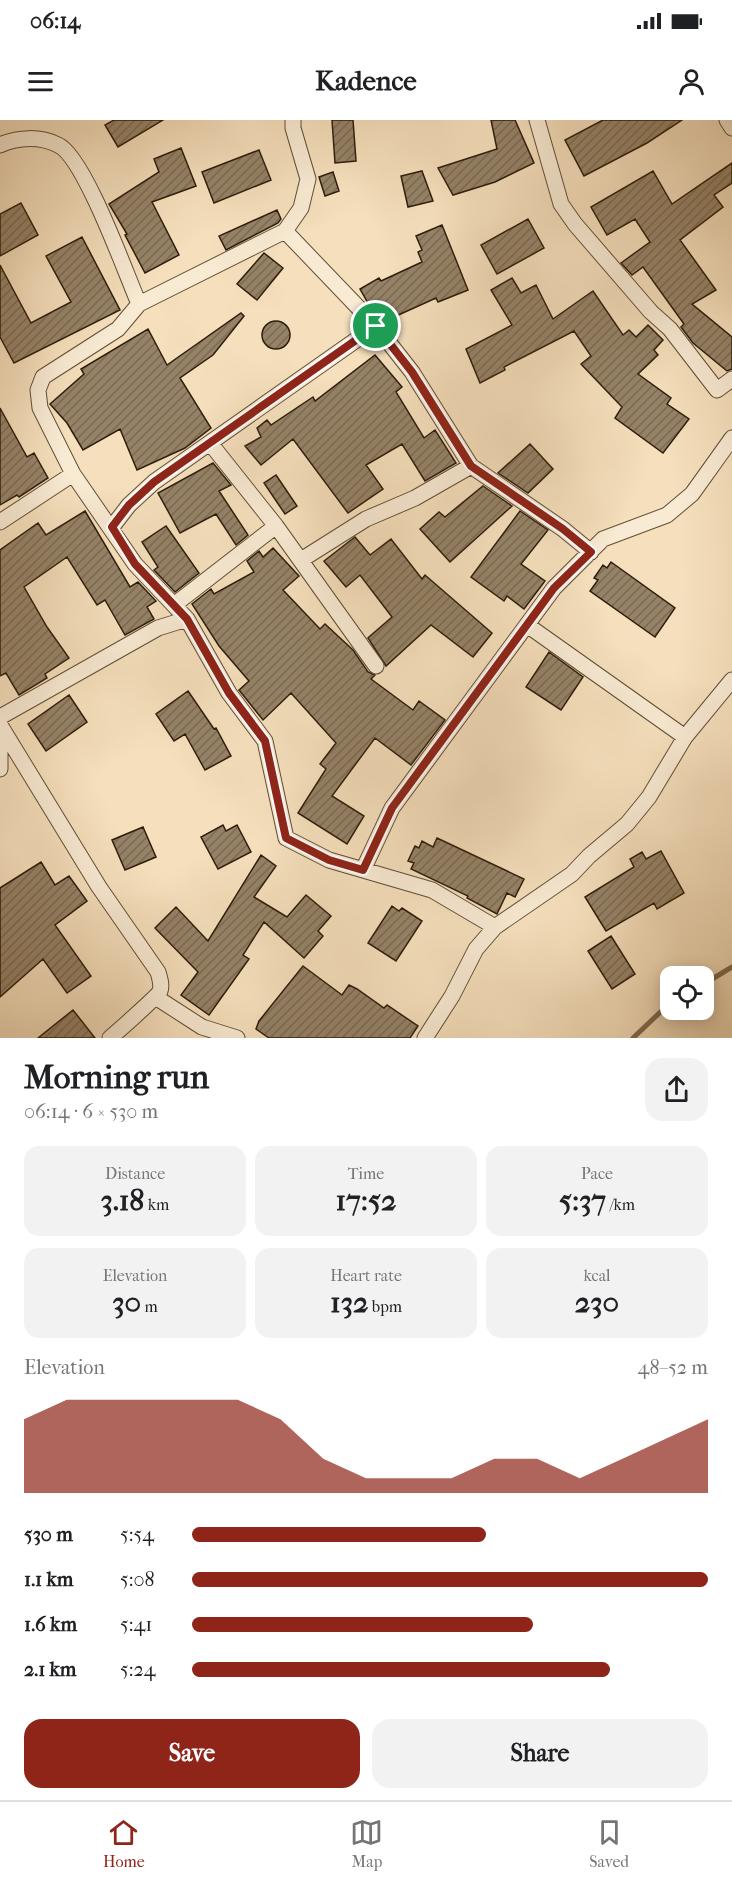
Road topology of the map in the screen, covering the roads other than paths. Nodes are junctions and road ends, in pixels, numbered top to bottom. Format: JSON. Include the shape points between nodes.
{"nodes":[{"id":1,"x":294,"y":120,"type":"edge"},
{"id":2,"x":537,"y":120,"type":"edge"},
{"id":3,"x":727,"y":120,"type":"edge"},
{"id":4,"x":732,"y":128,"type":"edge"},
{"id":5,"x":0,"y":145,"type":"edge"},
{"id":6,"x":285,"y":231,"type":"junction"},
{"id":7,"x":139,"y":304,"type":"junction"},
{"id":8,"x":376,"y":326,"type":"junction"},
{"id":9,"x":732,"y":379,"type":"edge"},
{"id":10,"x":732,"y":438,"type":"edge"},
{"id":11,"x":210,"y":443,"type":"junction"},
{"id":12,"x":471,"y":466,"type":"junction"},
{"id":13,"x":73,"y":474,"type":"junction"},
{"id":14,"x":0,"y":522,"type":"edge"},
{"id":15,"x":276,"y":526,"type":"junction"},
{"id":16,"x":112,"y":527,"type":"junction"},
{"id":17,"x":591,"y":552,"type":"junction"},
{"id":18,"x":301,"y":560,"type":"junction"},
{"id":19,"x":174,"y":604,"type":"junction"},
{"id":20,"x":187,"y":619,"type":"junction"},
{"id":21,"x":527,"y":625,"type":"junction"},
{"id":22,"x":376,"y":666,"type":"dead end"},
{"id":23,"x":732,"y":680,"type":"edge"},
{"id":24,"x":0,"y":717,"type":"edge"},
{"id":25,"x":0,"y":725,"type":"edge"},
{"id":26,"x":686,"y":737,"type":"junction"},
{"id":27,"x":0,"y":739,"type":"edge"},
{"id":28,"x":0,"y":769,"type":"edge"},
{"id":29,"x":363,"y":870,"type":"junction"},
{"id":30,"x":495,"y":927,"type":"junction"},
{"id":31,"x":157,"y":998,"type":"junction"},
{"id":32,"x":110,"y":1038,"type":"edge"},
{"id":33,"x":237,"y":1038,"type":"edge"},
{"id":34,"x":425,"y":1038,"type":"edge"}],
"edges":[{"from":1,"to":6,"type":"street","via":[[308,178],[301,208]]},
{"from":2,"to":9,"type":"street","via":[[561,204],[575,224],[670,329],[717,390]]},
{"from":3,"to":4,"type":"street"},
{"from":5,"to":7,"type":"street","via":[[35,138],[60,145],[83,174]]},
{"from":6,"to":7,"type":"street"},
{"from":6,"to":8,"type":"street"},
{"from":7,"to":13,"type":"street","via":[[118,329],[43,377],[38,390],[40,408]]},
{"from":8,"to":11,"type":"street"},
{"from":8,"to":12,"type":"street","via":[[412,372]]},
{"from":10,"to":17,"type":"street","via":[[692,494],[667,515],[603,539]]},
{"from":11,"to":15,"type":"street"},
{"from":11,"to":16,"type":"street","via":[[154,482]]},
{"from":12,"to":17,"type":"street"},
{"from":12,"to":18,"type":"street","via":[[416,498],[366,519]]},
{"from":13,"to":14,"type":"street"},
{"from":13,"to":16,"type":"street"},
{"from":15,"to":18,"type":"street"},
{"from":15,"to":19,"type":"street"},
{"from":16,"to":19,"type":"street","via":[[135,564]]},
{"from":17,"to":21,"type":"street","via":[[554,588]]},
{"from":18,"to":22,"type":"street"},
{"from":19,"to":20,"type":"street"},
{"from":20,"to":24,"type":"street","via":[[158,627]]},
{"from":20,"to":29,"type":"street","via":[[229,693],[265,741],[286,838],[329,860]]},
{"from":21,"to":26,"type":"street"},
{"from":21,"to":29,"type":"street","via":[[392,808]]},
{"from":23,"to":26,"type":"street"},
{"from":25,"to":31,"type":"street","via":[[99,887],[158,972],[162,988]]},
{"from":26,"to":30,"type":"street","via":[[627,824],[572,874]]},
{"from":27,"to":28,"type":"street"},
{"from":29,"to":30,"type":"street","via":[[432,890]]},
{"from":30,"to":34,"type":"street","via":[[476,950]]},
{"from":31,"to":32,"type":"street"},
{"from":31,"to":33,"type":"street","via":[[202,1027]]}]}
